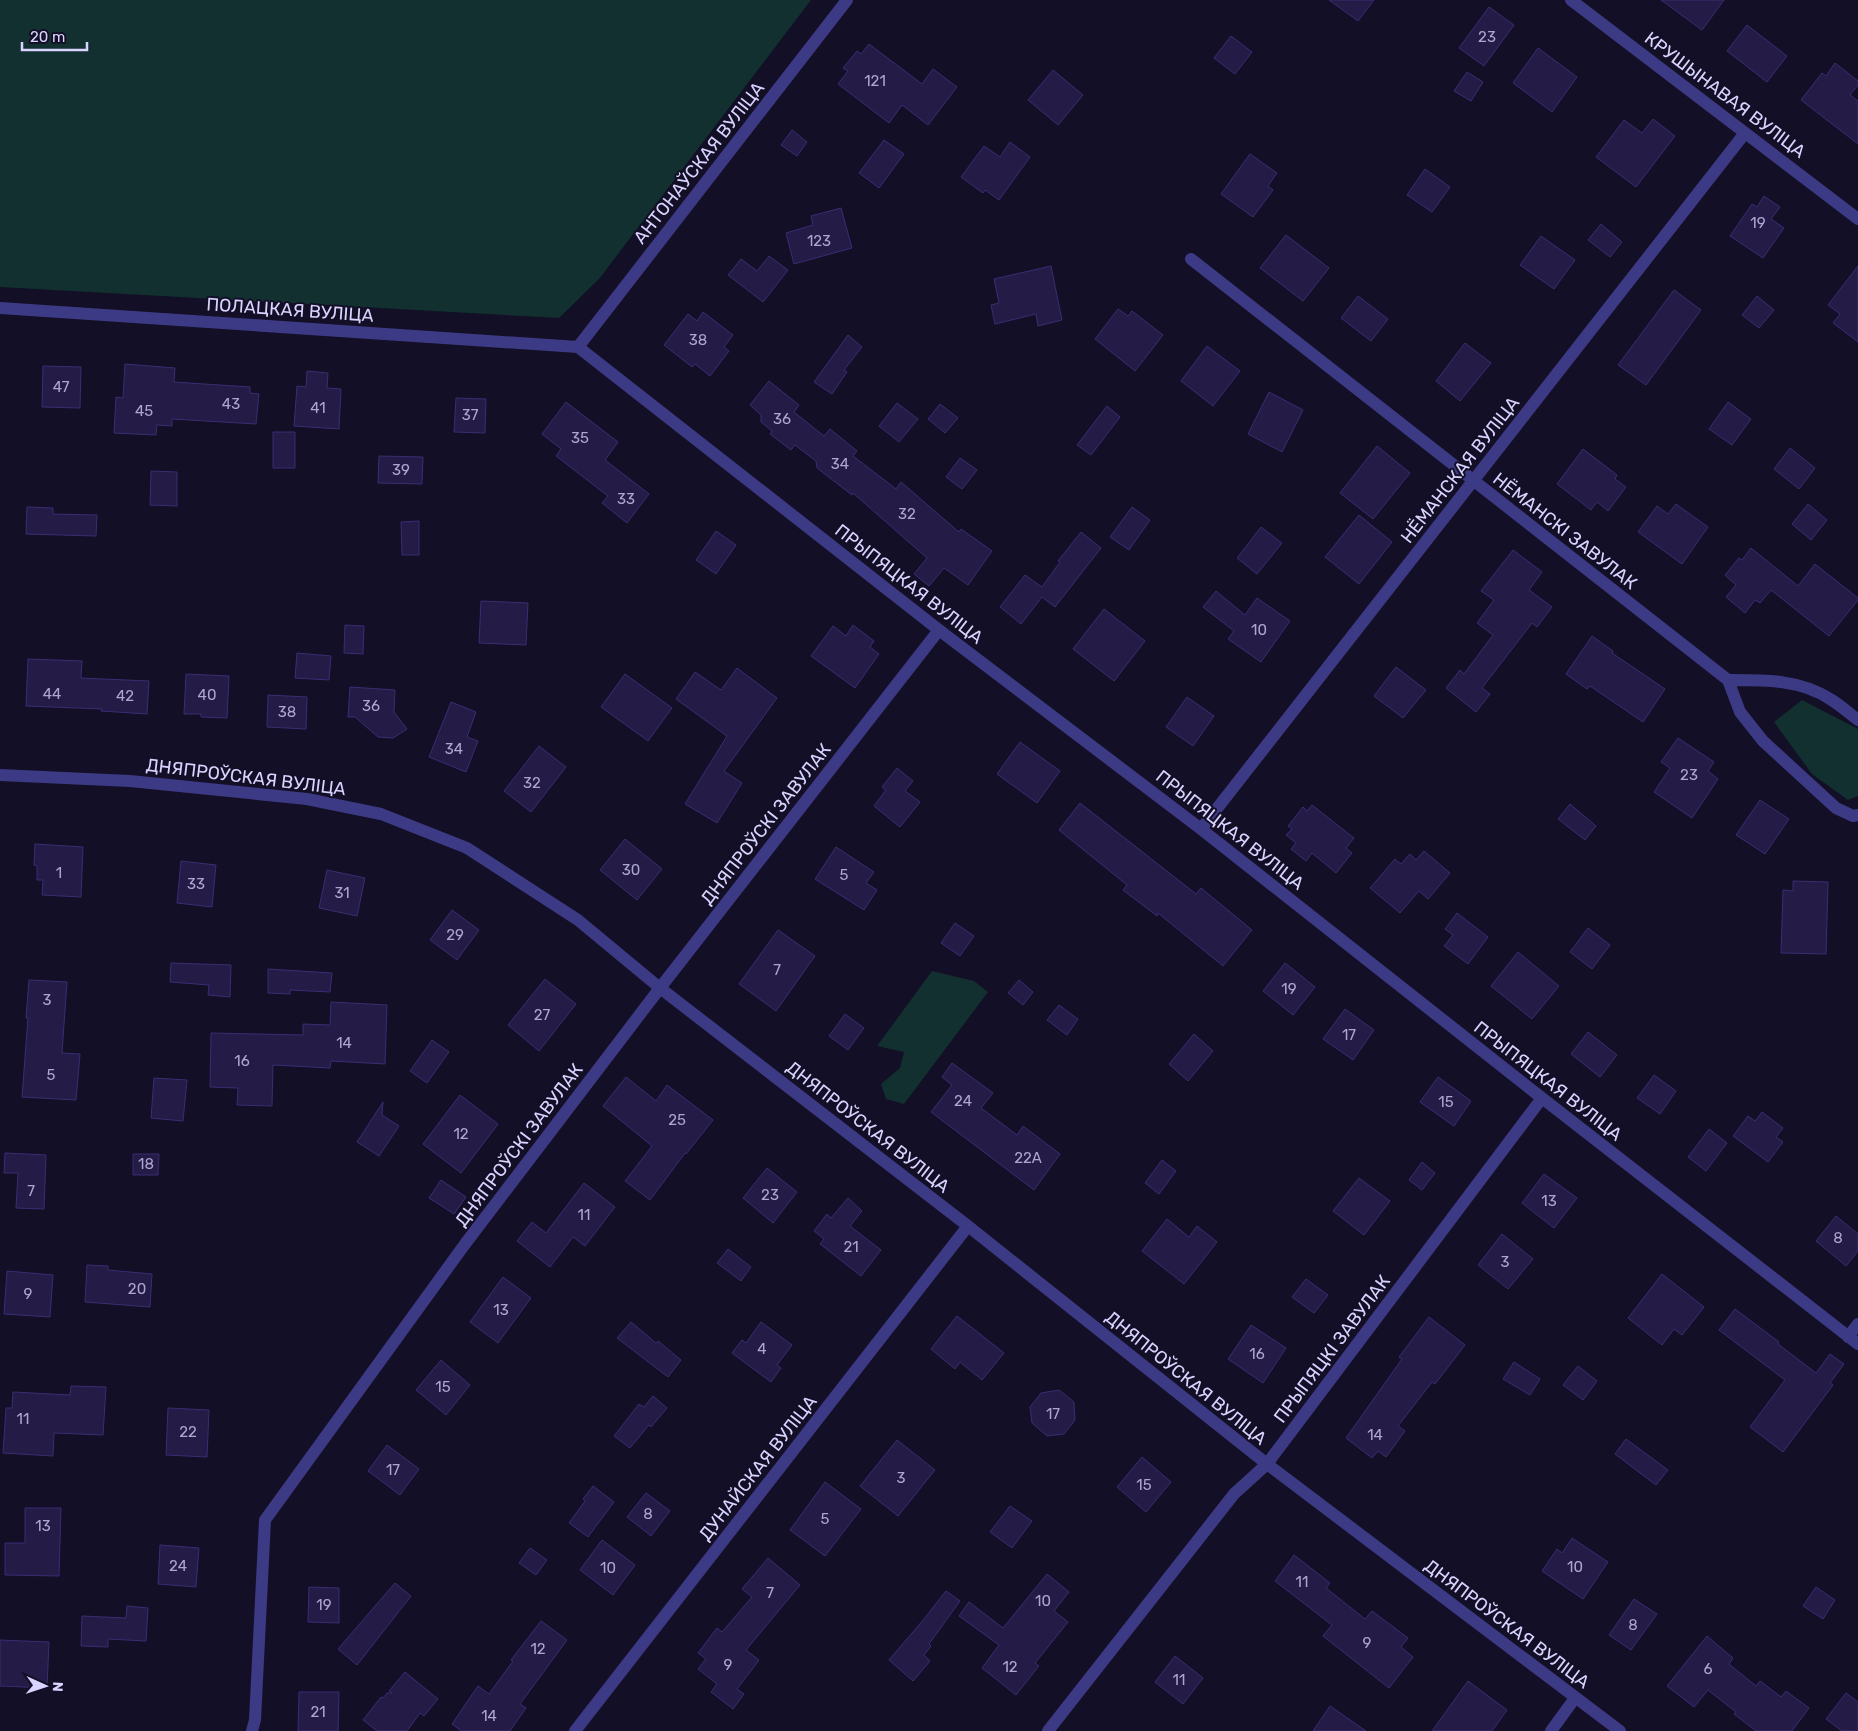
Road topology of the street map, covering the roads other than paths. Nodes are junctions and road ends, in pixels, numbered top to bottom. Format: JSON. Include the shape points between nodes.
{"nodes":[{"id":1,"x":847,"y":0,"type":"edge"},
{"id":2,"x":1571,"y":0,"type":"edge"},
{"id":3,"x":1746,"y":133,"type":"junction"},
{"id":4,"x":1858,"y":218,"type":"edge"},
{"id":5,"x":1192,"y":259,"type":"dead end"},
{"id":6,"x":0,"y":308,"type":"edge"},
{"id":7,"x":578,"y":347,"type":"junction"},
{"id":8,"x":1474,"y":482,"type":"junction"},
{"id":9,"x":939,"y":630,"type":"junction"},
{"id":10,"x":1728,"y":680,"type":"junction"},
{"id":11,"x":1858,"y":720,"type":"edge"},
{"id":12,"x":0,"y":775,"type":"edge"},
{"id":13,"x":1858,"y":815,"type":"edge"},
{"id":14,"x":1201,"y":829,"type":"junction"},
{"id":15,"x":660,"y":988,"type":"junction"},
{"id":16,"x":1542,"y":1098,"type":"junction"},
{"id":17,"x":968,"y":1226,"type":"junction"},
{"id":18,"x":1858,"y":1324,"type":"edge"},
{"id":19,"x":1853,"y":1340,"type":"edge"},
{"id":20,"x":1267,"y":1464,"type":"junction"},
{"id":21,"x":1575,"y":1698,"type":"junction"},
{"id":22,"x":252,"y":1731,"type":"edge"},
{"id":23,"x":574,"y":1731,"type":"edge"},
{"id":24,"x":1048,"y":1731,"type":"edge"},
{"id":25,"x":1551,"y":1731,"type":"edge"},
{"id":26,"x":1620,"y":1731,"type":"edge"}],
"edges":[{"from":1,"to":7,"type":"street","name":"АНТОНАЎСКАЯ ВУЛІЦА"},
{"from":2,"to":3,"type":"street","name":"КРУШЫНАВАЯ ВУЛІЦА"},
{"from":3,"to":4,"type":"street","name":"КРУШЫНАВАЯ ВУЛІЦА"},
{"from":3,"to":8,"type":"street","name":"НЁМАНСКАЯ ВУЛІЦА"},
{"from":5,"to":8,"type":"street","name":"НЁМАНСКІ ЗАВУЛАК"},
{"from":6,"to":7,"type":"street","name":"ПОЛАЦКАЯ ВУЛІЦА"},
{"from":7,"to":9,"type":"street","name":"ПРЫПЯЦКАЯ ВУЛІЦА"},
{"from":8,"to":10,"type":"street","name":"НЁМАНСКІ ЗАВУЛАК"},
{"from":8,"to":14,"type":"street","name":"НЁМАНСКАЯ ВУЛІЦА"},
{"from":9,"to":14,"type":"street","name":"ПРЫПЯЦКАЯ ВУЛІЦА"},
{"from":9,"to":15,"type":"street","name":"ДНЯПРОЎСКІ ЗАВУЛАК"},
{"from":10,"to":11,"type":"street","via":[[1768,680],[1802,686],[1830,698]]},
{"from":10,"to":13,"type":"street","via":[[1740,712],[1763,741],[1836,808]]},
{"from":12,"to":15,"type":"street","name":"ДНЯПРОЎСКАЯ ВУЛІЦА","via":[[130,781],[268,794],[307,798],[381,814],[466,848],[578,920]]},
{"from":14,"to":16,"type":"street","name":"ПРЫПЯЦКАЯ ВУЛІЦА"},
{"from":15,"to":17,"type":"street","name":"ДНЯПРОЎСКАЯ ВУЛІЦА"},
{"from":15,"to":22,"type":"street","name":"ДНЯПРОЎСКІ ЗАВУЛАК","via":[[465,1244],[265,1520]]},
{"from":16,"to":19,"type":"street","name":"ПРЫПЯЦКАЯ ВУЛІЦА"},
{"from":16,"to":20,"type":"street","name":"ПРЫПЯЦКІ ЗАВУЛАК"},
{"from":17,"to":20,"type":"street","name":"ДНЯПРОЎСКАЯ ВУЛІЦА"},
{"from":17,"to":23,"type":"street","name":"ДУНАЙСКАЯ ВУЛІЦА"},
{"from":18,"to":19,"type":"street"},
{"from":20,"to":21,"type":"street","name":"ДНЯПРОЎСКАЯ ВУЛІЦА"},
{"from":20,"to":24,"type":"street","name":"ПРЫПЯЦКІ ЗАВУЛАК","via":[[1234,1494]]},
{"from":21,"to":25,"type":"street"},
{"from":21,"to":26,"type":"street","name":"ДНЯПРОЎСКАЯ ВУЛІЦА"}]}
